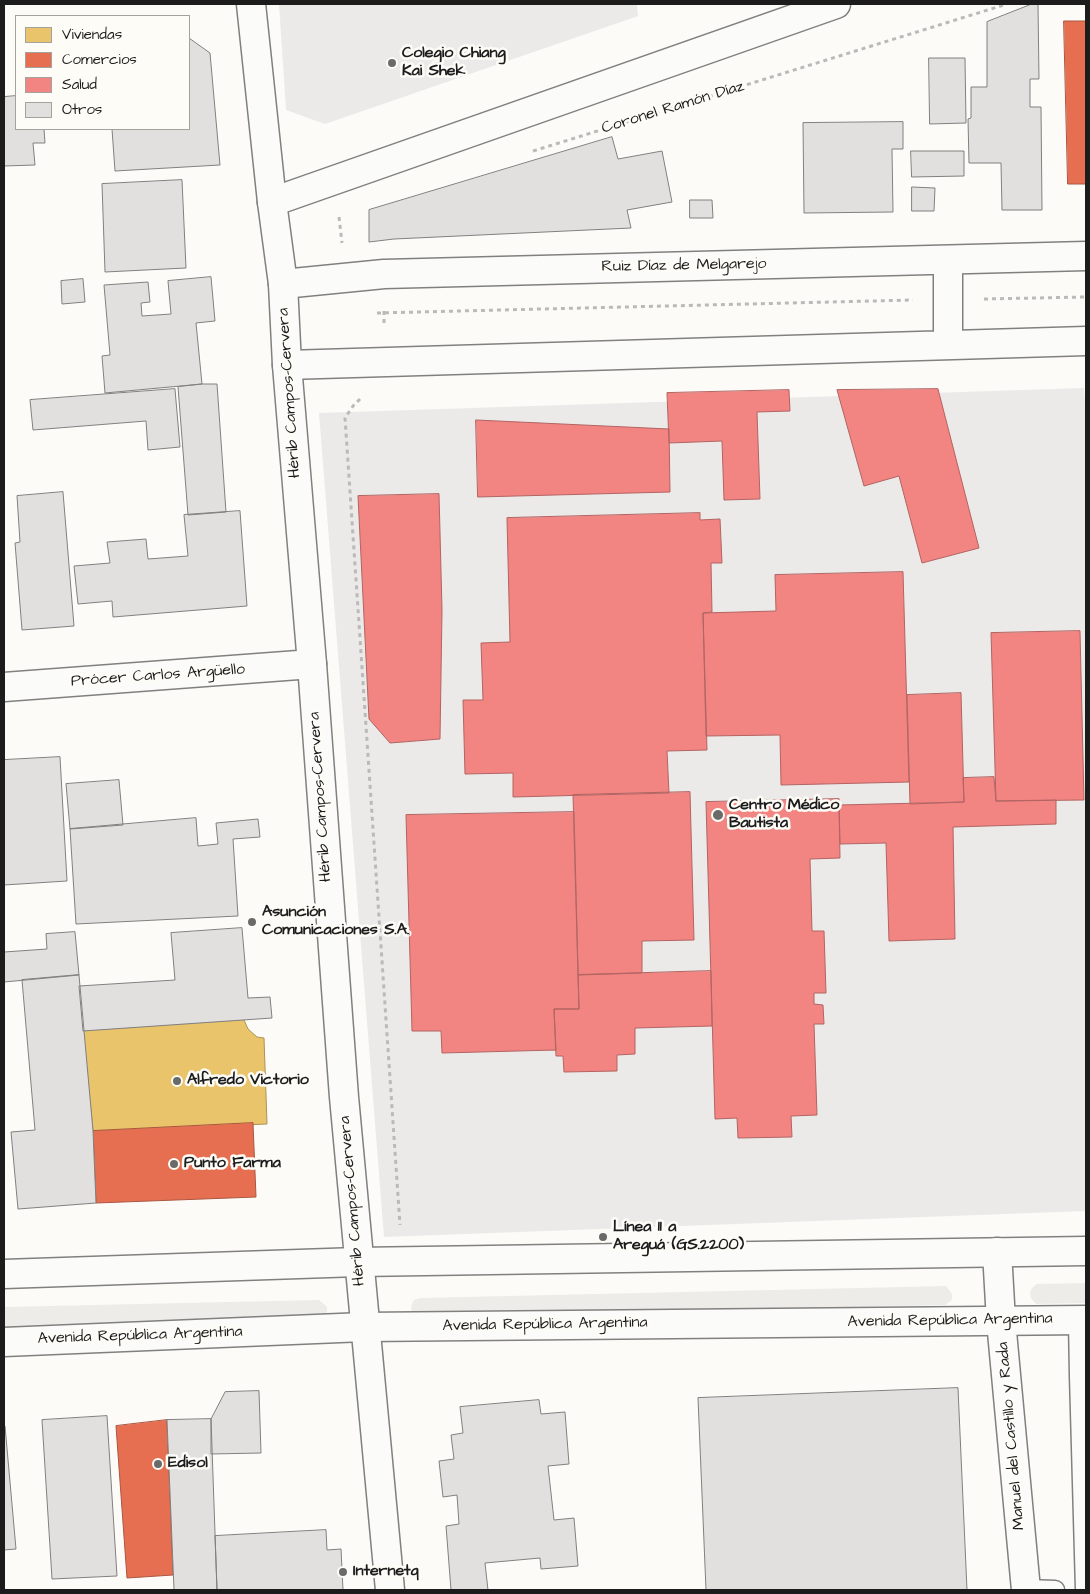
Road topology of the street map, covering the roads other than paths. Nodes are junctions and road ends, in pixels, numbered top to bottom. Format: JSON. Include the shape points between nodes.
{"nodes":[{"id":1,"x":251,"y":4,"type":"edge"},
{"id":2,"x":836,"y":4,"type":"edge"},
{"id":3,"x":272,"y":202,"type":"junction"},
{"id":4,"x":1086,"y":256,"type":"edge"},
{"id":5,"x":948,"y":260,"type":"junction"},
{"id":6,"x":283,"y":284,"type":"junction"},
{"id":7,"x":1086,"y":341,"type":"edge"},
{"id":8,"x":948,"y":345,"type":"junction"},
{"id":9,"x":287,"y":364,"type":"junction"},
{"id":10,"x":312,"y":664,"type":"junction"},
{"id":11,"x":4,"y":687,"type":"edge"},
{"id":12,"x":1086,"y":1250,"type":"edge"},
{"id":13,"x":997,"y":1252,"type":"junction"},
{"id":14,"x":358,"y":1262,"type":"junction"},
{"id":15,"x":4,"y":1274,"type":"edge"},
{"id":16,"x":1082,"y":1320,"type":"edge"},
{"id":17,"x":1002,"y":1321,"type":"junction"},
{"id":18,"x":364,"y":1327,"type":"junction"},
{"id":19,"x":4,"y":1342,"type":"edge"},
{"id":20,"x":1083,"y":1376,"type":"edge"},
{"id":21,"x":390,"y":1590,"type":"edge"},
{"id":22,"x":1026,"y":1590,"type":"edge"},
{"id":23,"x":1055,"y":1590,"type":"edge"},
{"id":24,"x":1085,"y":1590,"type":"edge"}],
"edges":[{"from":1,"to":3,"type":"main road","name":"Hérib Campos-Cervera"},
{"from":2,"to":3,"type":"main road"},
{"from":3,"to":6,"type":"main road","name":"Hérib Campos-Cervera"},
{"from":4,"to":5,"type":"main road","name":"Ruiz Díaz de Melgarejo"},
{"from":5,"to":6,"type":"main road","name":"Ruiz Díaz de Melgarejo","via":[[384,274]]},
{"from":5,"to":8,"type":"main road"},
{"from":6,"to":9,"type":"main road","name":"Hérib Campos-Cervera"},
{"from":7,"to":8,"type":"main road"},
{"from":8,"to":9,"type":"main road"},
{"from":9,"to":10,"type":"main road","name":"Hérib Campos-Cervera"},
{"from":10,"to":11,"type":"main road","name":"Prócer Carlos Argüello"},
{"from":10,"to":14,"type":"main road","name":"Hérib Campos-Cervera"},
{"from":12,"to":13,"type":"main road"},
{"from":13,"to":14,"type":"main road"},
{"from":13,"to":17,"type":"main road","name":"Manuel del Castillo y Rada"},
{"from":14,"to":15,"type":"main road"},
{"from":14,"to":18,"type":"main road","name":"Hérib Campos-Cervera"},
{"from":16,"to":17,"type":"main road","name":"Avenida República Argentina"},
{"from":16,"to":20,"type":"lane"},
{"from":17,"to":18,"type":"main road","name":"Avenida República Argentina"},
{"from":17,"to":22,"type":"main road","name":"Manuel del Castillo y Rada"},
{"from":18,"to":19,"type":"main road","name":"Avenida República Argentina"},
{"from":18,"to":21,"type":"main road","name":"Hérib Campos-Cervera"},
{"from":20,"to":24,"type":"lane"},
{"from":22,"to":23,"type":"lane"}]}
